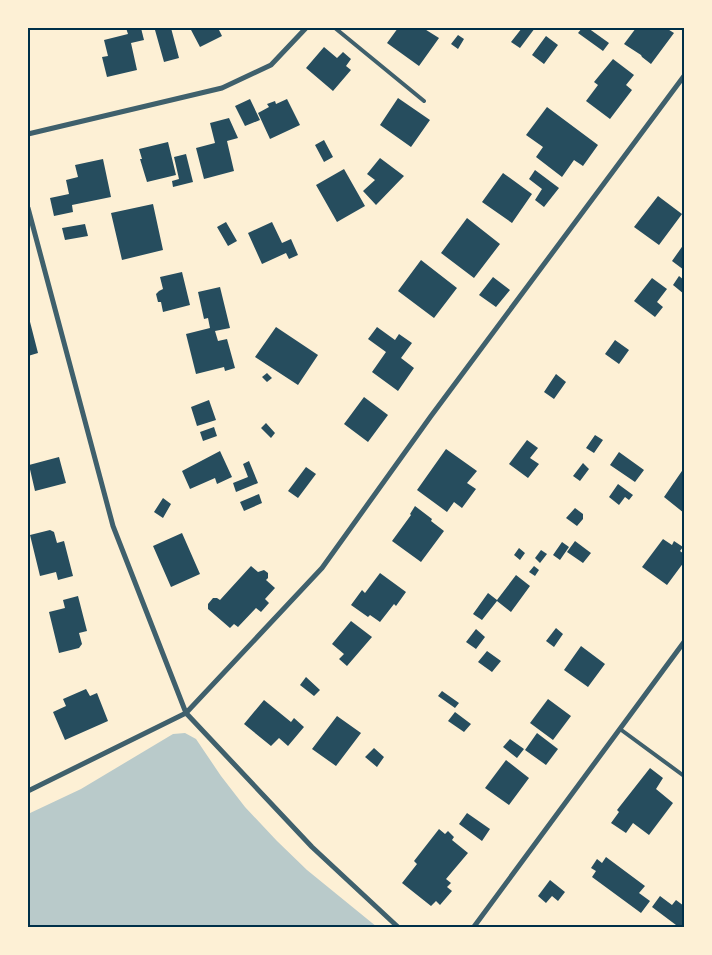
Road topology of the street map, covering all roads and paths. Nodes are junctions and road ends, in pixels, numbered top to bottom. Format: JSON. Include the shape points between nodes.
{"nodes":[{"id":1,"x":306,"y":28,"type":"edge"},
{"id":2,"x":335,"y":28,"type":"edge"},
{"id":3,"x":684,"y":76,"type":"edge"},
{"id":4,"x":424,"y":101,"type":"dead end"},
{"id":5,"x":28,"y":134,"type":"edge"},
{"id":6,"x":28,"y":208,"type":"edge"},
{"id":7,"x":684,"y":642,"type":"edge"},
{"id":8,"x":186,"y":713,"type":"junction"},
{"id":9,"x":620,"y":729,"type":"junction"},
{"id":10,"x":684,"y":776,"type":"edge"},
{"id":11,"x":28,"y":791,"type":"edge"},
{"id":12,"x":399,"y":928,"type":"edge"},
{"id":13,"x":473,"y":928,"type":"edge"}],
"edges":[{"from":1,"to":5,"type":"street","via":[[271,65],[222,88]]},
{"from":2,"to":4,"type":"lane"},
{"from":3,"to":8,"type":"street","via":[[322,568]]},
{"from":6,"to":8,"type":"street","via":[[113,526]]},
{"from":7,"to":9,"type":"street"},
{"from":8,"to":11,"type":"street"},
{"from":8,"to":12,"type":"street","via":[[312,847]]},
{"from":9,"to":10,"type":"lane"},
{"from":9,"to":13,"type":"street"}]}
